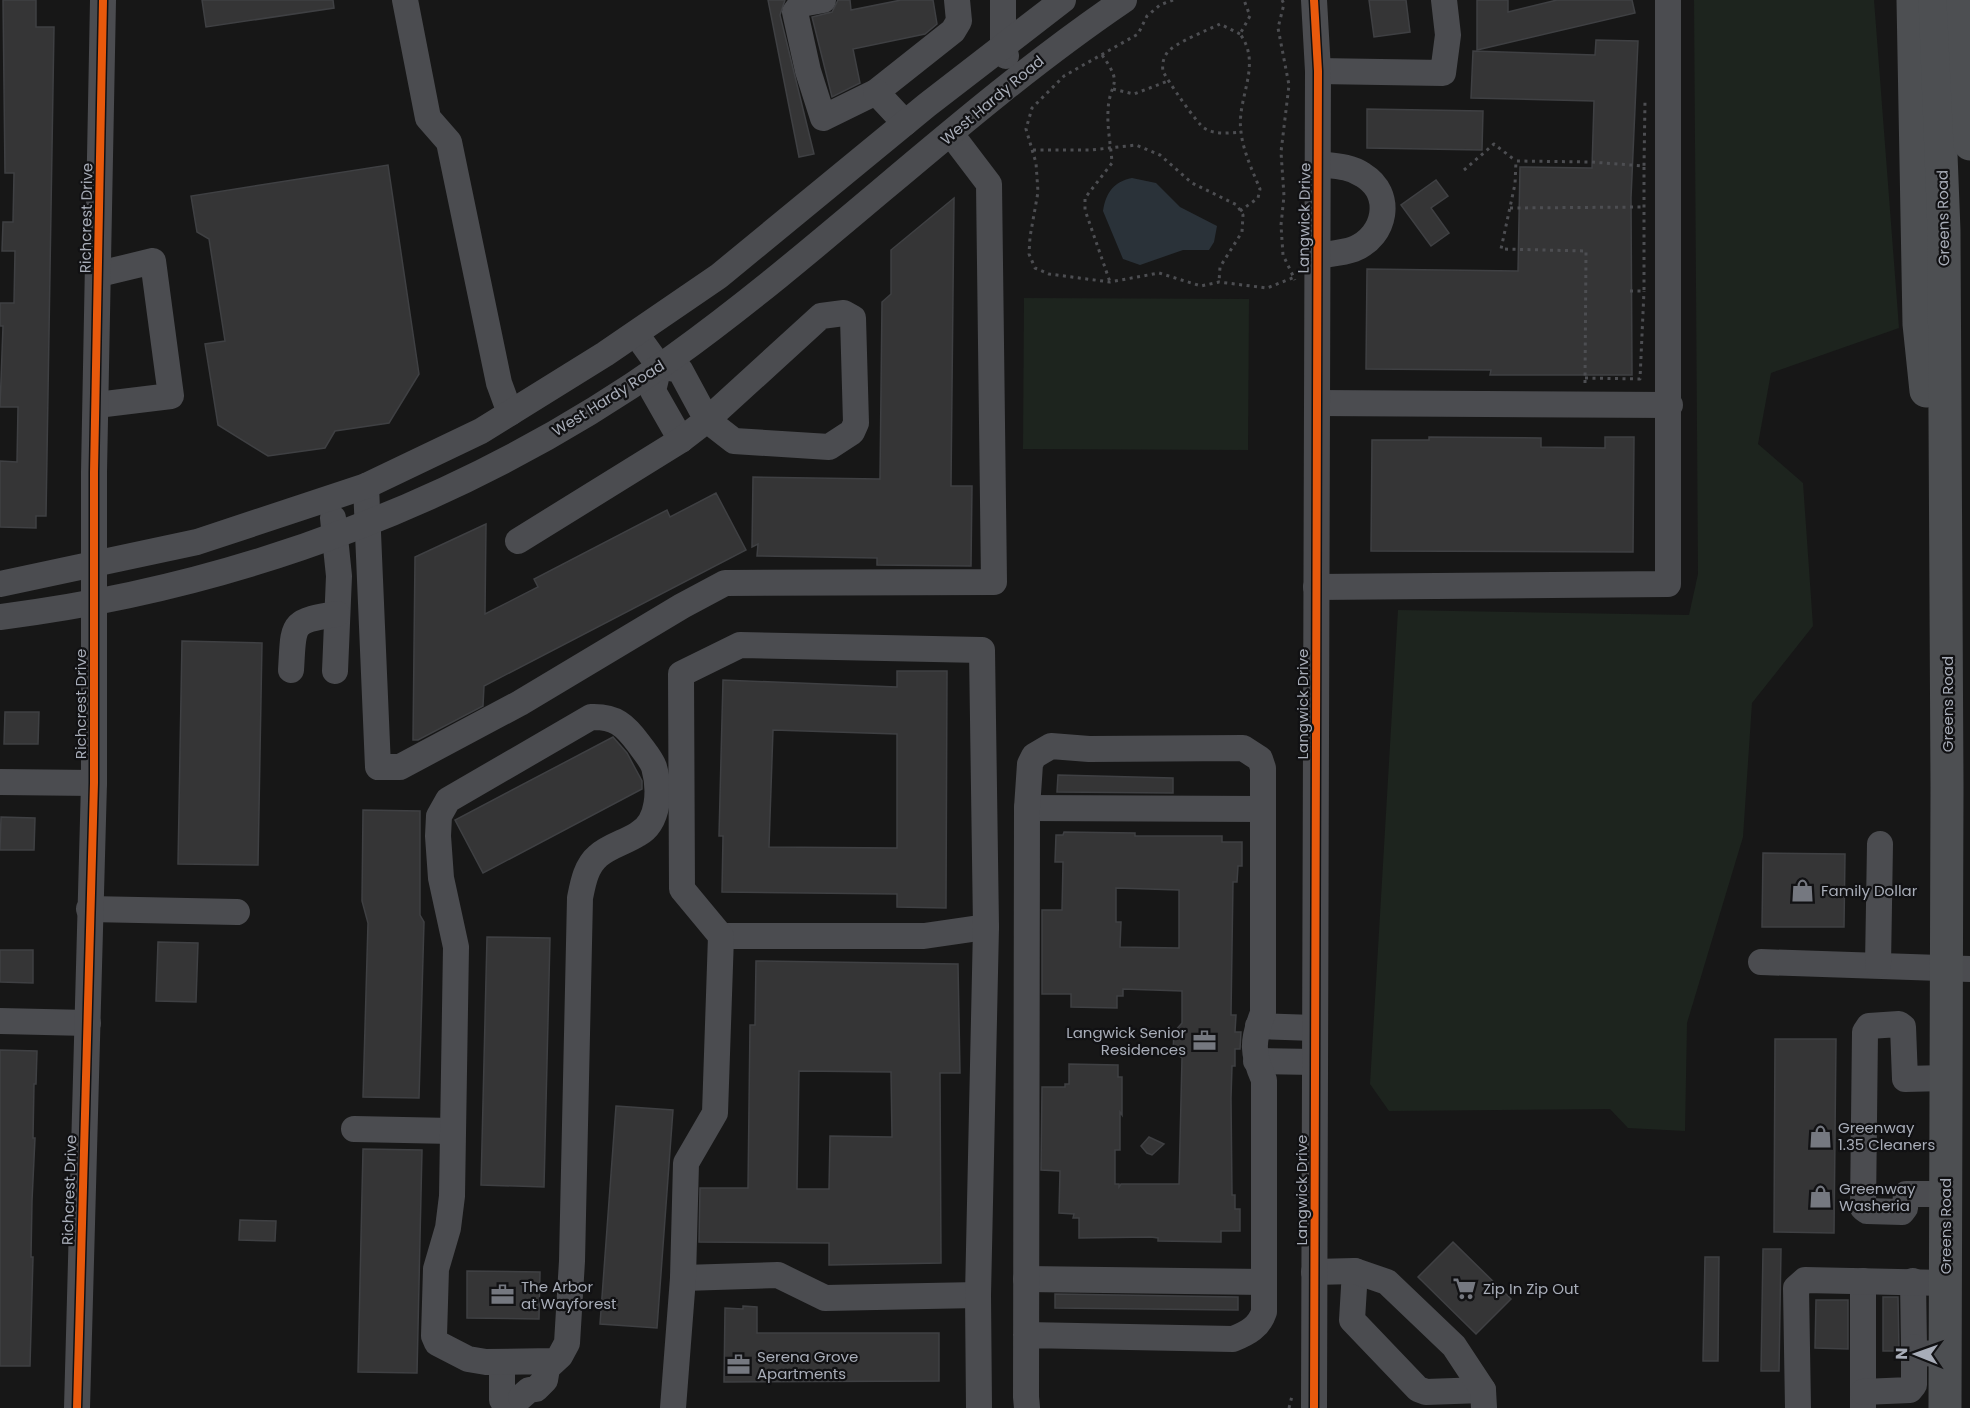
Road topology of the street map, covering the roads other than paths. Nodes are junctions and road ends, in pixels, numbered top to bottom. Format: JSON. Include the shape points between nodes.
{"nodes":[{"id":1,"x":103,"y":0,"type":"edge"},
{"id":2,"x":405,"y":0,"type":"edge"},
{"id":3,"x":823,"y":0,"type":"edge"},
{"id":4,"x":957,"y":0,"type":"edge"},
{"id":5,"x":1003,"y":0,"type":"edge"},
{"id":6,"x":1063,"y":0,"type":"edge"},
{"id":7,"x":1124,"y":0,"type":"edge"},
{"id":8,"x":1314,"y":0,"type":"edge"},
{"id":9,"x":1444,"y":0,"type":"edge"},
{"id":10,"x":1668,"y":0,"type":"edge"},
{"id":11,"x":1913,"y":0,"type":"edge"},
{"id":12,"x":1935,"y":0,"type":"edge"},
{"id":13,"x":1963,"y":0,"type":"edge"},
{"id":14,"x":1003,"y":45,"type":"junction"},
{"id":15,"x":1318,"y":71,"type":"junction"},
{"id":16,"x":1015,"y":82,"type":"junction"},
{"id":17,"x":876,"y":92,"type":"junction"},
{"id":18,"x":905,"y":123,"type":"junction"},
{"id":19,"x":951,"y":134,"type":"junction"},
{"id":20,"x":1970,"y":144,"type":"edge"},
{"id":21,"x":1318,"y":164,"type":"junction"},
{"id":22,"x":1317,"y":256,"type":"junction"},
{"id":23,"x":99,"y":273,"type":"junction"},
{"id":24,"x":636,"y":334,"type":"junction"},
{"id":25,"x":659,"y":366,"type":"junction"},
{"id":26,"x":1317,"y":403,"type":"junction"},
{"id":27,"x":97,"y":405,"type":"junction"},
{"id":28,"x":1670,"y":405,"type":"junction"},
{"id":29,"x":510,"y":413,"type":"junction"},
{"id":30,"x":707,"y":420,"type":"junction"},
{"id":31,"x":681,"y":441,"type":"junction"},
{"id":32,"x":1945,"y":464,"type":"junction"},
{"id":33,"x":366,"y":486,"type":"junction"},
{"id":34,"x":328,"y":499,"type":"junction"},
{"id":35,"x":368,"y":524,"type":"junction"},
{"id":36,"x":337,"y":535,"type":"junction"},
{"id":37,"x":518,"y":540,"type":"dead end"},
{"id":38,"x":95,"y":565,"type":"junction"},
{"id":39,"x":0,"y":584,"type":"edge"},
{"id":40,"x":1316,"y":587,"type":"junction"},
{"id":41,"x":94,"y":603,"type":"junction"},
{"id":42,"x":337,"y":614,"type":"junction"},
{"id":43,"x":0,"y":617,"type":"edge"},
{"id":44,"x":291,"y":670,"type":"dead end"},
{"id":45,"x":335,"y":670,"type":"dead end"},
{"id":46,"x":0,"y":782,"type":"edge"},
{"id":47,"x":94,"y":783,"type":"junction"},
{"id":48,"x":1027,"y":808,"type":"junction"},
{"id":49,"x":1263,"y":809,"type":"junction"},
{"id":50,"x":1880,"y":844,"type":"dead end"},
{"id":51,"x":89,"y":909,"type":"junction"},
{"id":52,"x":237,"y":912,"type":"dead end"},
{"id":53,"x":986,"y":927,"type":"junction"},
{"id":54,"x":721,"y":936,"type":"junction"},
{"id":55,"x":1761,"y":962,"type":"dead end"},
{"id":56,"x":1878,"y":965,"type":"junction"},
{"id":57,"x":1958,"y":968,"type":"edge"},
{"id":58,"x":0,"y":1021,"type":"edge"},
{"id":59,"x":88,"y":1023,"type":"junction"},
{"id":60,"x":1258,"y":1026,"type":"junction"},
{"id":61,"x":1315,"y":1028,"type":"junction"},
{"id":62,"x":1256,"y":1061,"type":"junction"},
{"id":63,"x":1315,"y":1062,"type":"junction"},
{"id":64,"x":1946,"y":1078,"type":"junction"},
{"id":65,"x":354,"y":1129,"type":"dead end"},
{"id":66,"x":453,"y":1131,"type":"junction"},
{"id":67,"x":1945,"y":1194,"type":"junction"},
{"id":68,"x":1355,"y":1271,"type":"junction"},
{"id":69,"x":1314,"y":1272,"type":"junction"},
{"id":70,"x":683,"y":1278,"type":"junction"},
{"id":71,"x":1026,"y":1279,"type":"junction"},
{"id":72,"x":1863,"y":1281,"type":"junction"},
{"id":73,"x":1912,"y":1281,"type":"junction"},
{"id":74,"x":1264,"y":1282,"type":"junction"},
{"id":75,"x":1945,"y":1283,"type":"junction"},
{"id":76,"x":978,"y":1295,"type":"junction"},
{"id":77,"x":1026,"y":1335,"type":"junction"},
{"id":78,"x":1914,"y":1347,"type":"junction"},
{"id":79,"x":1945,"y":1354,"type":"junction"},
{"id":80,"x":512,"y":1363,"type":"junction"},
{"id":81,"x":550,"y":1364,"type":"junction"},
{"id":82,"x":1484,"y":1399,"type":"edge"},
{"id":83,"x":1863,"y":1400,"type":"edge"},
{"id":84,"x":518,"y":1401,"type":"edge"},
{"id":85,"x":77,"y":1408,"type":"edge"},
{"id":86,"x":673,"y":1408,"type":"edge"},
{"id":87,"x":980,"y":1408,"type":"edge"},
{"id":88,"x":1027,"y":1408,"type":"edge"},
{"id":89,"x":1314,"y":1408,"type":"edge"},
{"id":90,"x":1798,"y":1408,"type":"edge"},
{"id":91,"x":1945,"y":1408,"type":"edge"}],
"edges":[{"from":1,"to":23,"type":"street","name":"Richcrest Drive"},
{"from":2,"to":29,"type":"street","via":[[428,118],[449,142],[499,383]]},
{"from":3,"to":17,"type":"street","via":[[801,3],[795,12],[820,114],[829,118]]},
{"from":4,"to":17,"type":"street","via":[[959,21],[953,31]]},
{"from":5,"to":14,"type":"street"},
{"from":6,"to":14,"type":"street"},
{"from":7,"to":16,"type":"street","name":"West Hardy Road","via":[[1054,48]]},
{"from":8,"to":15,"type":"street","name":"Langwick Drive"},
{"from":9,"to":15,"type":"street","via":[[1448,35],[1443,73]]},
{"from":10,"to":28,"type":"street"},
{"from":11,"to":32,"type":"main road","via":[[1919,324],[1926,394]]},
{"from":12,"to":32,"type":"main road","name":"Greens Road","via":[[1944,231]]},
{"from":13,"to":20,"type":"main road"},
{"from":14,"to":16,"type":"street"},
{"from":14,"to":18,"type":"street"},
{"from":15,"to":21,"type":"street","name":"Langwick Drive"},
{"from":16,"to":19,"type":"street","name":"West Hardy Road"},
{"from":17,"to":18,"type":"street"},
{"from":18,"to":24,"type":"street","via":[[719,276]]},
{"from":19,"to":25,"type":"street","name":"West Hardy Road","via":[[789,267]]},
{"from":19,"to":35,"type":"street","via":[[989,184],[994,582],[725,583],[520,703],[400,767],[378,767]]},
{"from":21,"to":22,"type":"street","name":"Langwick Drive"},
{"from":21,"to":22,"type":"street","via":[[1350,168],[1364,175],[1382,195],[1383,211],[1368,241],[1353,249]]},
{"from":22,"to":26,"type":"street","name":"Langwick Drive"},
{"from":23,"to":27,"type":"street","name":"Richcrest Drive"},
{"from":23,"to":27,"type":"street","via":[[153,261],[171,396]]},
{"from":24,"to":25,"type":"street"},
{"from":24,"to":29,"type":"street"},
{"from":25,"to":30,"type":"street","via":[[680,370]]},
{"from":25,"to":31,"type":"street","via":[[653,391]]},
{"from":25,"to":35,"type":"street","name":"West Hardy Road","via":[[501,461]]},
{"from":26,"to":28,"type":"street"},
{"from":26,"to":40,"type":"street","name":"Langwick Drive"},
{"from":27,"to":38,"type":"street","name":"Richcrest Drive"},
{"from":28,"to":40,"type":"street","via":[[1668,584]]},
{"from":29,"to":33,"type":"street","via":[[481,432]]},
{"from":30,"to":30,"type":"street","via":[[734,441],[829,447],[842,439],[856,423],[853,318],[844,313],[821,316]]},
{"from":30,"to":31,"type":"street"},
{"from":31,"to":37,"type":"street"},
{"from":32,"to":57,"type":"main road","name":"Greens Road","via":[[1947,787]]},
{"from":33,"to":34,"type":"street"},
{"from":33,"to":35,"type":"street"},
{"from":34,"to":36,"type":"street"},
{"from":34,"to":38,"type":"street","via":[[197,542]]},
{"from":35,"to":36,"type":"street","name":"West Hardy Road"},
{"from":36,"to":41,"type":"street","name":"West Hardy Road","via":[[198,580]]},
{"from":36,"to":42,"type":"street"},
{"from":38,"to":39,"type":"street"},
{"from":38,"to":41,"type":"street","name":"Richcrest Drive"},
{"from":40,"to":61,"type":"street","name":"Langwick Drive"},
{"from":41,"to":43,"type":"street","name":"West Hardy Road"},
{"from":41,"to":47,"type":"street","name":"Richcrest Drive"},
{"from":42,"to":44,"type":"street","via":[[300,623],[293,638]]},
{"from":42,"to":45,"type":"street"},
{"from":46,"to":47,"type":"street"},
{"from":47,"to":51,"type":"street","name":"Richcrest Drive"},
{"from":48,"to":49,"type":"street"},
{"from":48,"to":49,"type":"street","via":[[1030,764],[1034,756],[1051,746],[1243,748],[1260,759],[1263,768]]},
{"from":48,"to":71,"type":"street"},
{"from":49,"to":60,"type":"street","via":[[1263,1013]]},
{"from":50,"to":56,"type":"street"},
{"from":51,"to":52,"type":"street"},
{"from":51,"to":59,"type":"street","name":"Richcrest Drive"},
{"from":53,"to":54,"type":"street","via":[[924,936]]},
{"from":53,"to":54,"type":"street","via":[[982,650],[740,645],[681,674],[682,889]]},
{"from":53,"to":76,"type":"street"},
{"from":54,"to":70,"type":"street","via":[[716,1113],[686,1163]]},
{"from":55,"to":56,"type":"street"},
{"from":56,"to":57,"type":"street"},
{"from":57,"to":64,"type":"main road","name":"Greens Road"},
{"from":58,"to":59,"type":"street"},
{"from":59,"to":85,"type":"street","name":"Richcrest Drive"},
{"from":60,"to":61,"type":"street"},
{"from":60,"to":62,"type":"street","via":[[1253,1043]]},
{"from":61,"to":63,"type":"street","name":"Langwick Drive"},
{"from":62,"to":63,"type":"street"},
{"from":62,"to":74,"type":"street","via":[[1264,1080]]},
{"from":63,"to":69,"type":"street","name":"Langwick Drive"},
{"from":64,"to":67,"type":"main road","name":"Greens Road"},
{"from":64,"to":67,"type":"street","via":[[1905,1079],[1903,1027],[1899,1024],[1869,1026],[1865,1032],[1863,1208],[1902,1212],[1906,1194]]},
{"from":65,"to":66,"type":"street"},
{"from":66,"to":80,"type":"street","via":[[452,1197],[436,1269],[434,1336],[443,1349],[468,1359]]},
{"from":66,"to":81,"type":"street","via":[[456,947],[441,878],[439,816],[448,801],[591,717],[615,719],[629,730],[654,765],[655,814],[639,834],[598,856],[585,875],[580,898],[567,1342],[560,1356]]},
{"from":67,"to":75,"type":"main road","name":"Greens Road"},
{"from":68,"to":69,"type":"street"},
{"from":68,"to":82,"type":"street","via":[[1387,1282],[1454,1346]]},
{"from":68,"to":82,"type":"street","via":[[1352,1320],[1418,1389]]},
{"from":69,"to":89,"type":"street","name":"Langwick Drive"},
{"from":70,"to":76,"type":"street","via":[[778,1275],[825,1298]]},
{"from":70,"to":86,"type":"street"},
{"from":71,"to":74,"type":"street"},
{"from":71,"to":77,"type":"street"},
{"from":72,"to":73,"type":"street"},
{"from":72,"to":83,"type":"street"},
{"from":72,"to":90,"type":"street","via":[[1804,1280],[1796,1288]]},
{"from":73,"to":75,"type":"street"},
{"from":73,"to":78,"type":"street"},
{"from":74,"to":77,"type":"street","via":[[1261,1320],[1254,1329],[1233,1339]]},
{"from":75,"to":79,"type":"main road","name":"Greens Road"},
{"from":76,"to":87,"type":"street"},
{"from":77,"to":88,"type":"street"},
{"from":78,"to":79,"type":"street","via":[[1923,1355]]},
{"from":78,"to":83,"type":"street","via":[[1914,1385],[1910,1390]]},
{"from":79,"to":91,"type":"main road","name":"Greens Road"},
{"from":80,"to":81,"type":"street"},
{"from":80,"to":84,"type":"street","via":[[502,1400]]},
{"from":81,"to":84,"type":"street","via":[[545,1380]]}]}
